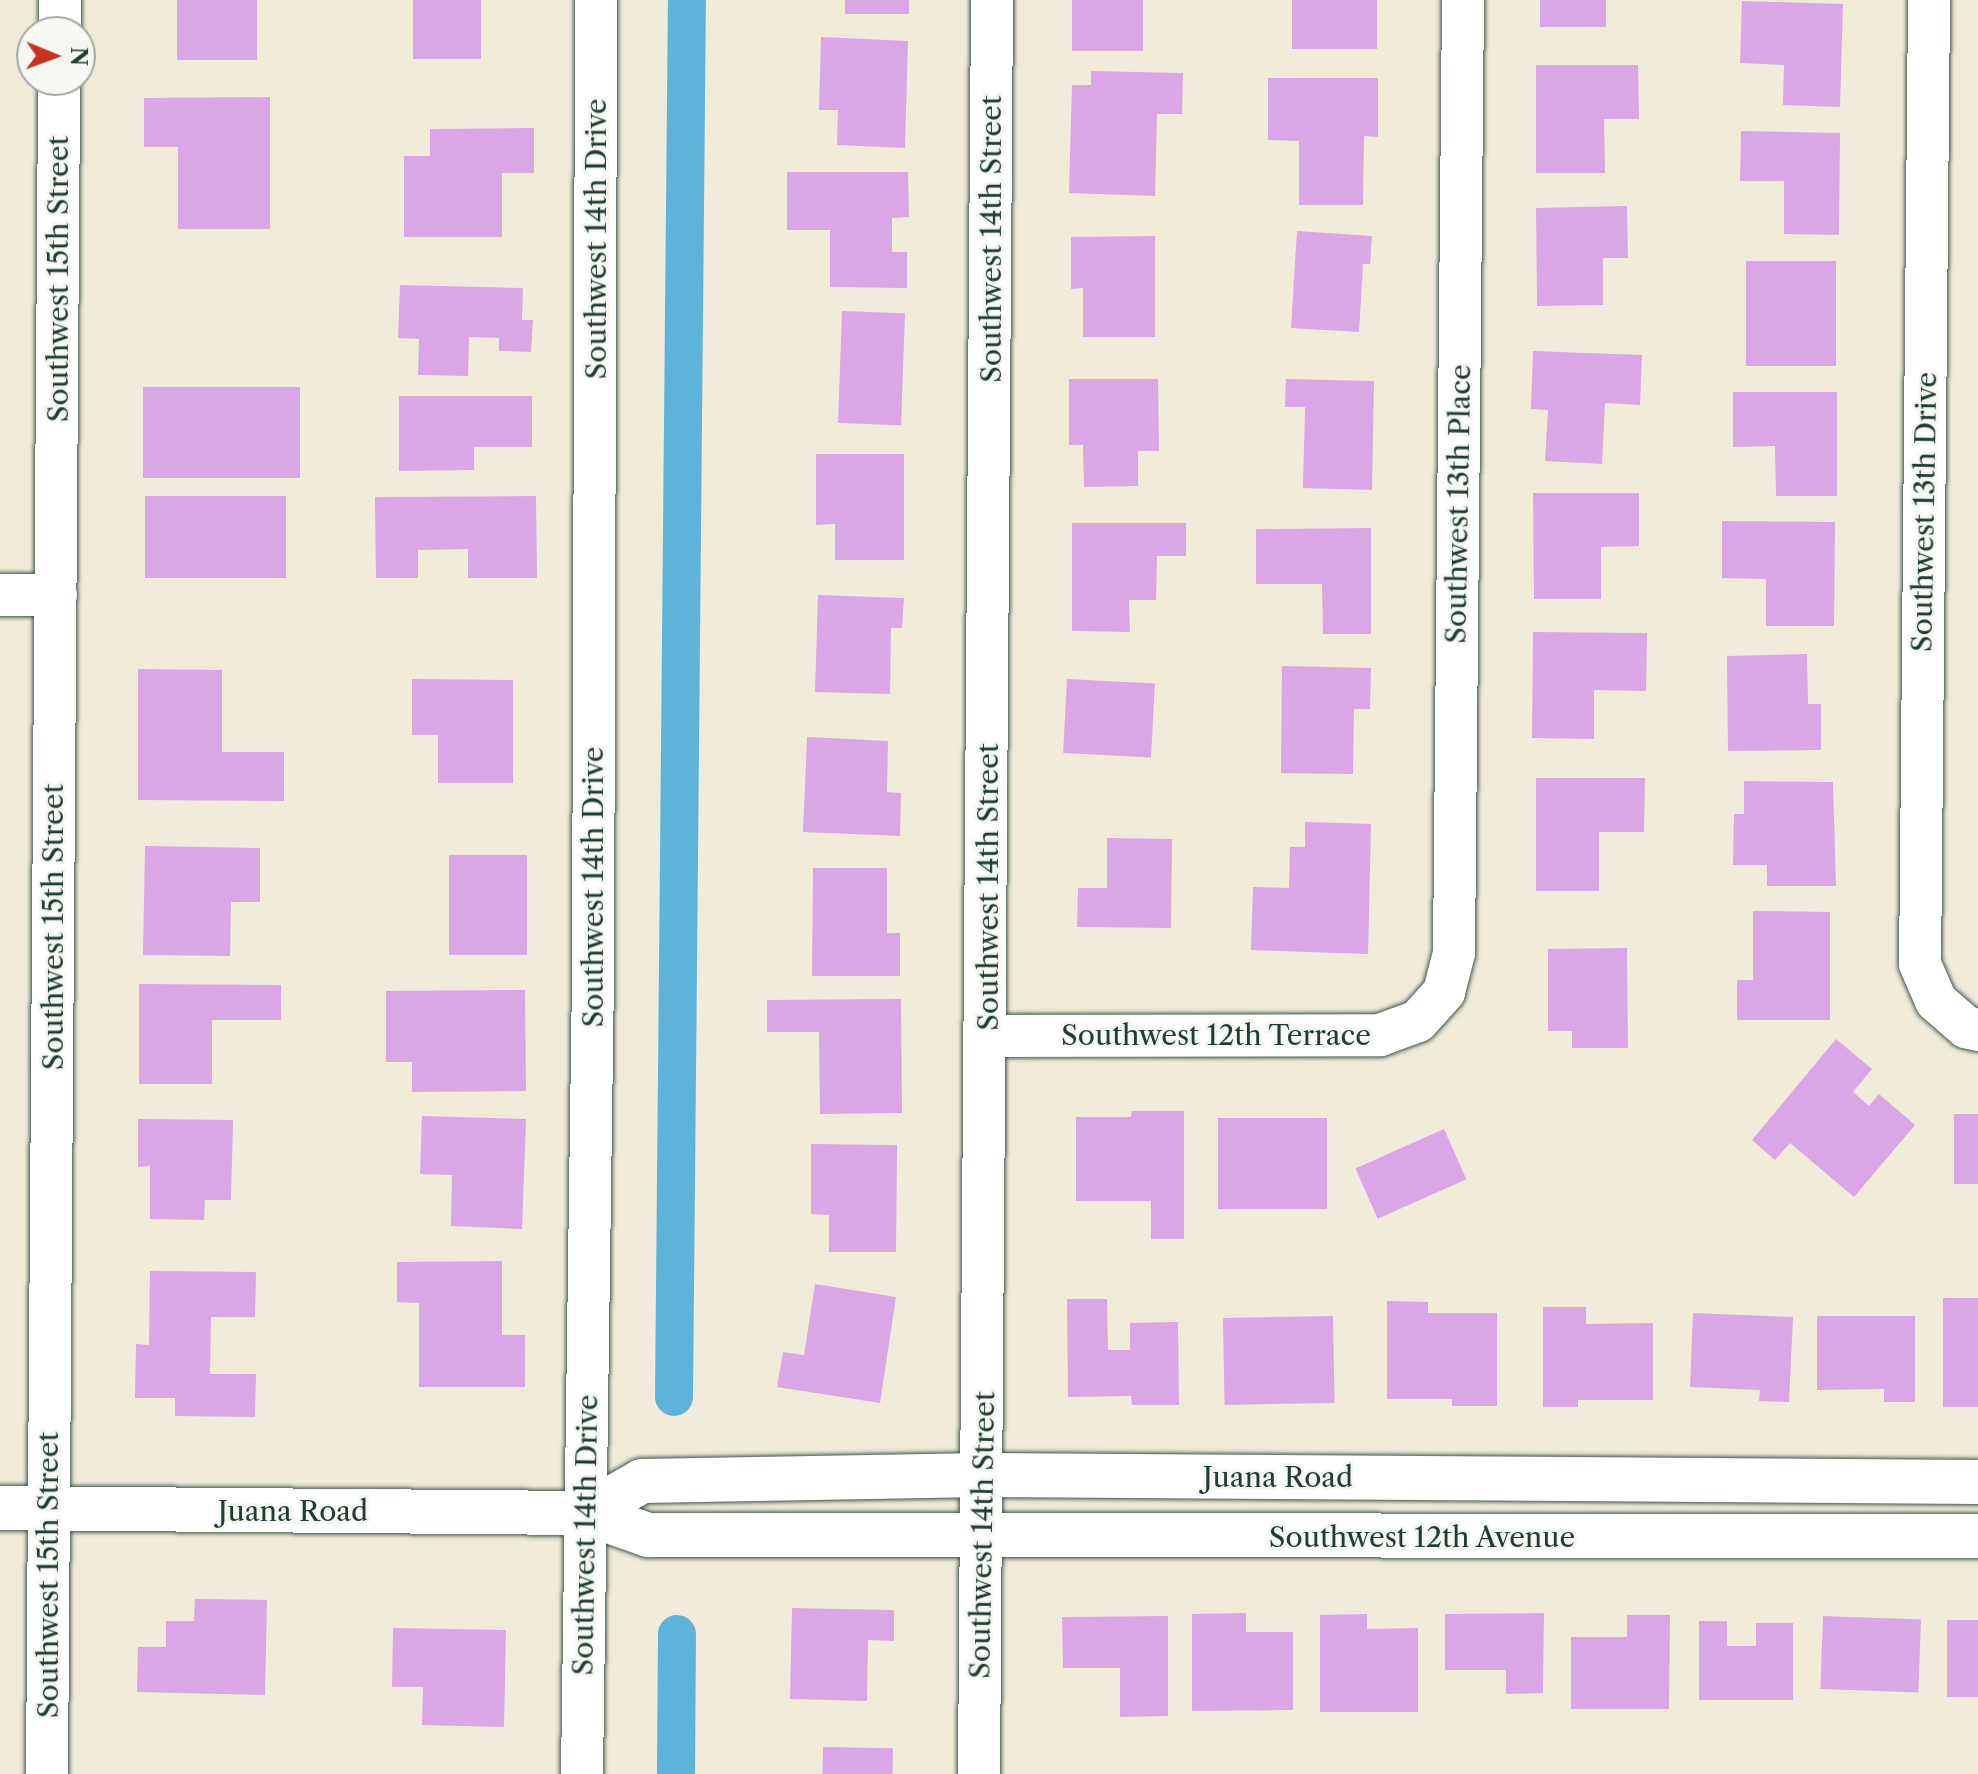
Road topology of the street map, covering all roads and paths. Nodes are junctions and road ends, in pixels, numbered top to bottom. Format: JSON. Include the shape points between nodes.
{"nodes":[{"id":1,"x":596,"y":0,"type":"edge"},
{"id":2,"x":992,"y":0,"type":"edge"},
{"id":3,"x":1463,"y":0,"type":"edge"},
{"id":4,"x":1929,"y":0,"type":"edge"},
{"id":5,"x":59,"y":96,"type":"edge"},
{"id":6,"x":0,"y":595,"type":"edge"},
{"id":7,"x":56,"y":595,"type":"junction"},
{"id":8,"x":1434,"y":1003,"type":"joint"},
{"id":9,"x":1965,"y":1022,"type":"edge"},
{"id":10,"x":987,"y":1036,"type":"junction"},
{"id":11,"x":983,"y":1475,"type":"junction"},
{"id":12,"x":1978,"y":1482,"type":"edge"},
{"id":13,"x":0,"y":1508,"type":"edge"},
{"id":14,"x":49,"y":1509,"type":"junction"},
{"id":15,"x":586,"y":1513,"type":"junction"},
{"id":16,"x":866,"y":1535,"type":"joint"},
{"id":17,"x":1978,"y":1536,"type":"edge"},
{"id":18,"x":983,"y":1537,"type":"junction"},
{"id":19,"x":47,"y":1774,"type":"edge"},
{"id":20,"x":582,"y":1774,"type":"edge"},
{"id":21,"x":979,"y":1774,"type":"edge"}],
"edges":[{"from":1,"to":15,"type":"street","name":"Southwest 14th Drive"},
{"from":2,"to":10,"type":"street","name":"Southwest 14th Street"},
{"from":3,"to":8,"type":"street","name":"Southwest 13th Place","via":[[1454,953],[1444,992]]},
{"from":4,"to":9,"type":"street","name":"Southwest 13th Drive","via":[[1920,964],[1936,1001]]},
{"from":5,"to":7,"type":"street","name":"Southwest 15th Street"},
{"from":6,"to":7,"type":"street"},
{"from":7,"to":14,"type":"street","name":"Southwest 15th Street"},
{"from":8,"to":10,"type":"street","name":"Southwest 12th Terrace","via":[[1418,1021],[1380,1035]]},
{"from":10,"to":11,"type":"street","name":"Southwest 14th Street"},
{"from":11,"to":12,"type":"street","name":"Juana Road"},
{"from":11,"to":15,"type":"street","name":"Juana Road","via":[[642,1481]]},
{"from":11,"to":18,"type":"street","name":"Southwest 14th Street"},
{"from":13,"to":14,"type":"street","name":"Juana Road"},
{"from":14,"to":15,"type":"street","name":"Juana Road"},
{"from":14,"to":19,"type":"street","name":"Southwest 15th Street"},
{"from":15,"to":16,"type":"street","name":"Juana Road","via":[[648,1535]]},
{"from":15,"to":20,"type":"street","name":"Southwest 14th Drive"},
{"from":16,"to":18,"type":"street","name":"Southwest 12th Avenue"},
{"from":17,"to":18,"type":"street","name":"Southwest 12th Avenue"},
{"from":18,"to":21,"type":"street","name":"Southwest 14th Street"}]}
